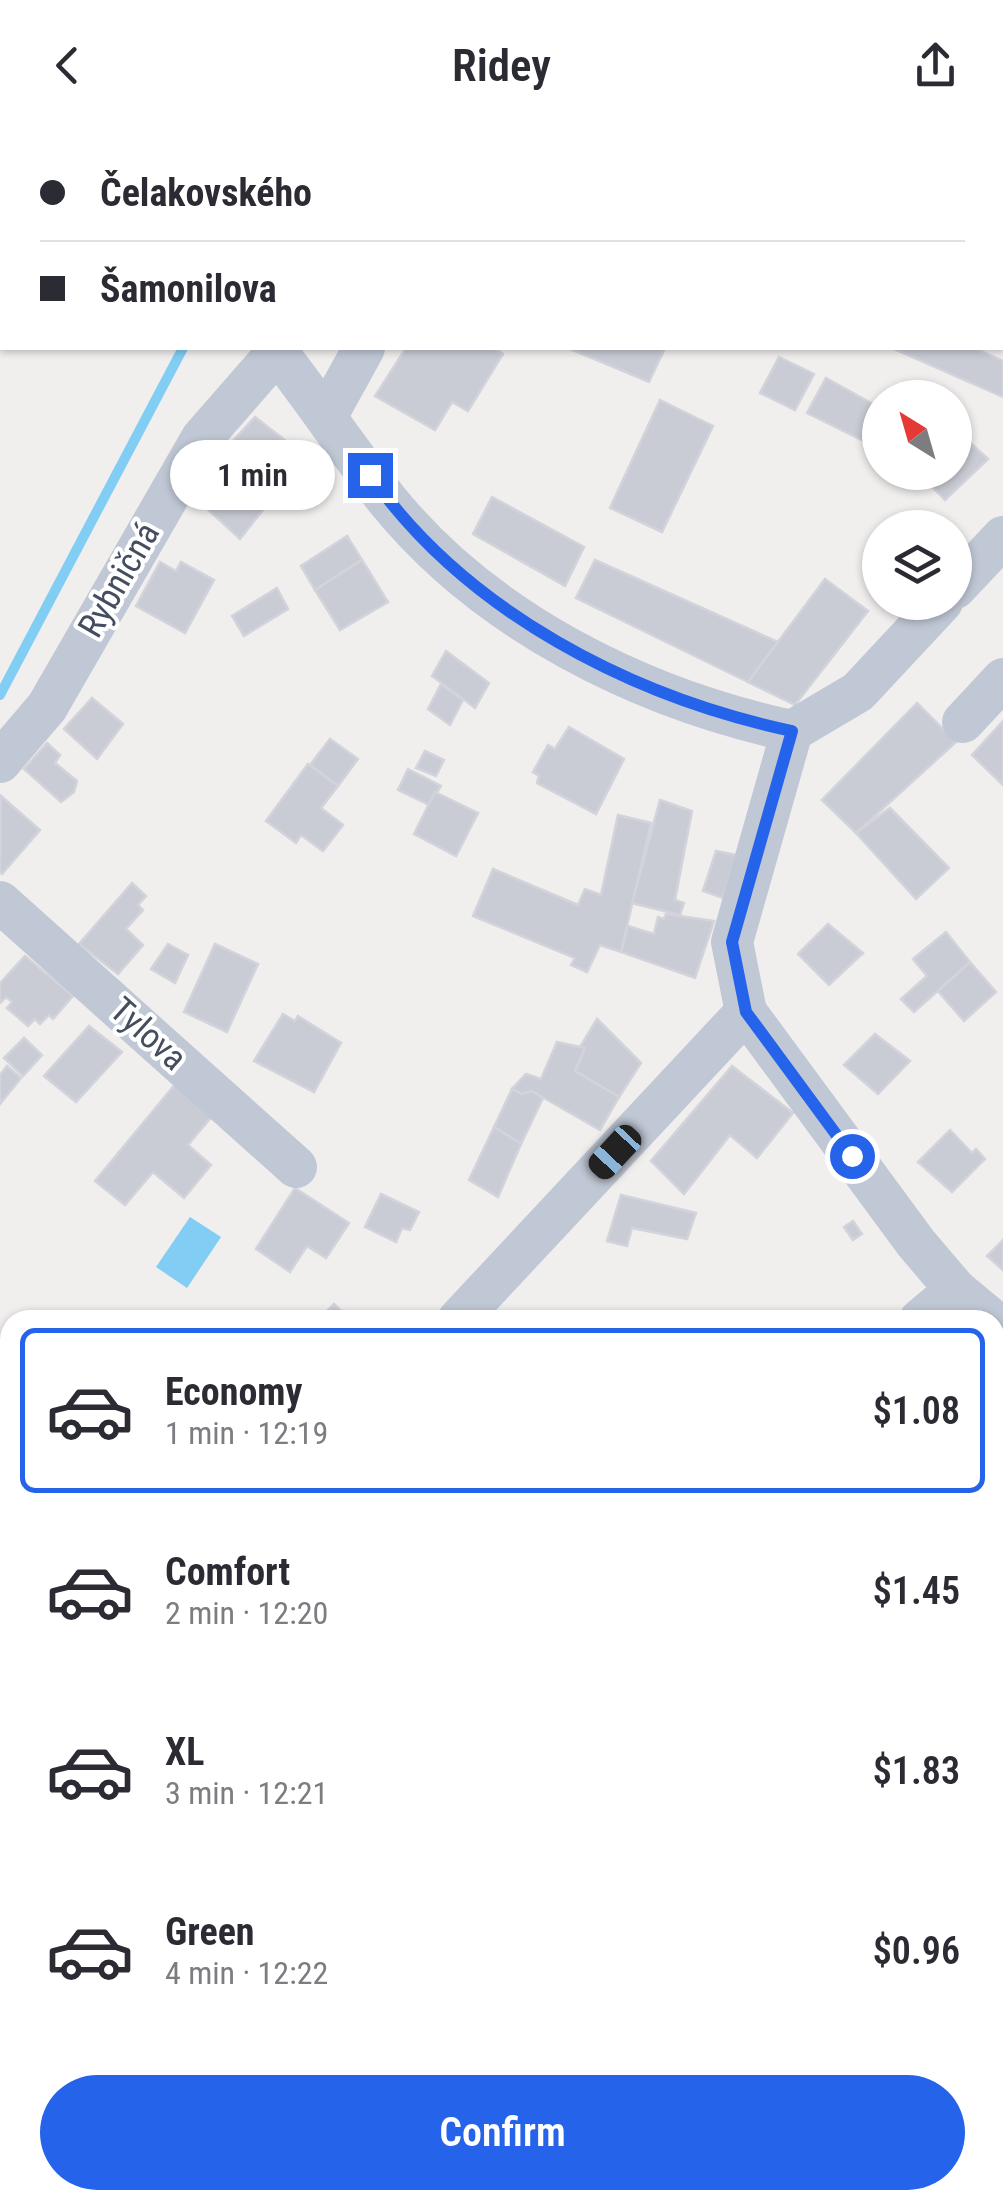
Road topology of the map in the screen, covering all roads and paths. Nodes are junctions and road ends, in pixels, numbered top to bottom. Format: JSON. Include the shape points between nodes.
{"nodes":[{"id":1,"x":276,"y":350,"type":"edge"},
{"id":2,"x":363,"y":350,"type":"edge"},
{"id":3,"x":327,"y":415,"type":"junction"},
{"id":4,"x":1003,"y":537,"type":"edge"},
{"id":5,"x":972,"y":570,"type":"edge"},
{"id":6,"x":925,"y":620,"type":"edge"},
{"id":7,"x":1003,"y":678,"type":"edge"},
{"id":8,"x":963,"y":722,"type":"dead end"},
{"id":9,"x":792,"y":731,"type":"junction"},
{"id":10,"x":0,"y":762,"type":"edge"},
{"id":11,"x":0,"y":902,"type":"edge"},
{"id":12,"x":746,"y":1012,"type":"junction"},
{"id":13,"x":296,"y":1167,"type":"dead end"},
{"id":14,"x":956,"y":1290,"type":"junction"},
{"id":15,"x":467,"y":1310,"type":"edge"},
{"id":16,"x":932,"y":1310,"type":"edge"},
{"id":17,"x":981,"y":1310,"type":"edge"}],
"edges":[{"from":1,"to":3,"type":"street"},
{"from":1,"to":10,"type":"street","name":"Rybničná","via":[[202,438],[47,707]]},
{"from":2,"to":3,"type":"street"},
{"from":3,"to":9,"type":"street","via":[[388,502],[455,572],[564,646],[722,716]]},
{"from":4,"to":5,"type":"street"},
{"from":6,"to":9,"type":"street","via":[[858,692]]},
{"from":7,"to":8,"type":"street"},
{"from":9,"to":12,"type":"street","via":[[732,942]]},
{"from":11,"to":13,"type":"street","name":"Tylova"},
{"from":12,"to":14,"type":"street"},
{"from":12,"to":15,"type":"street"},
{"from":14,"to":16,"type":"street"},
{"from":14,"to":17,"type":"street"}]}
